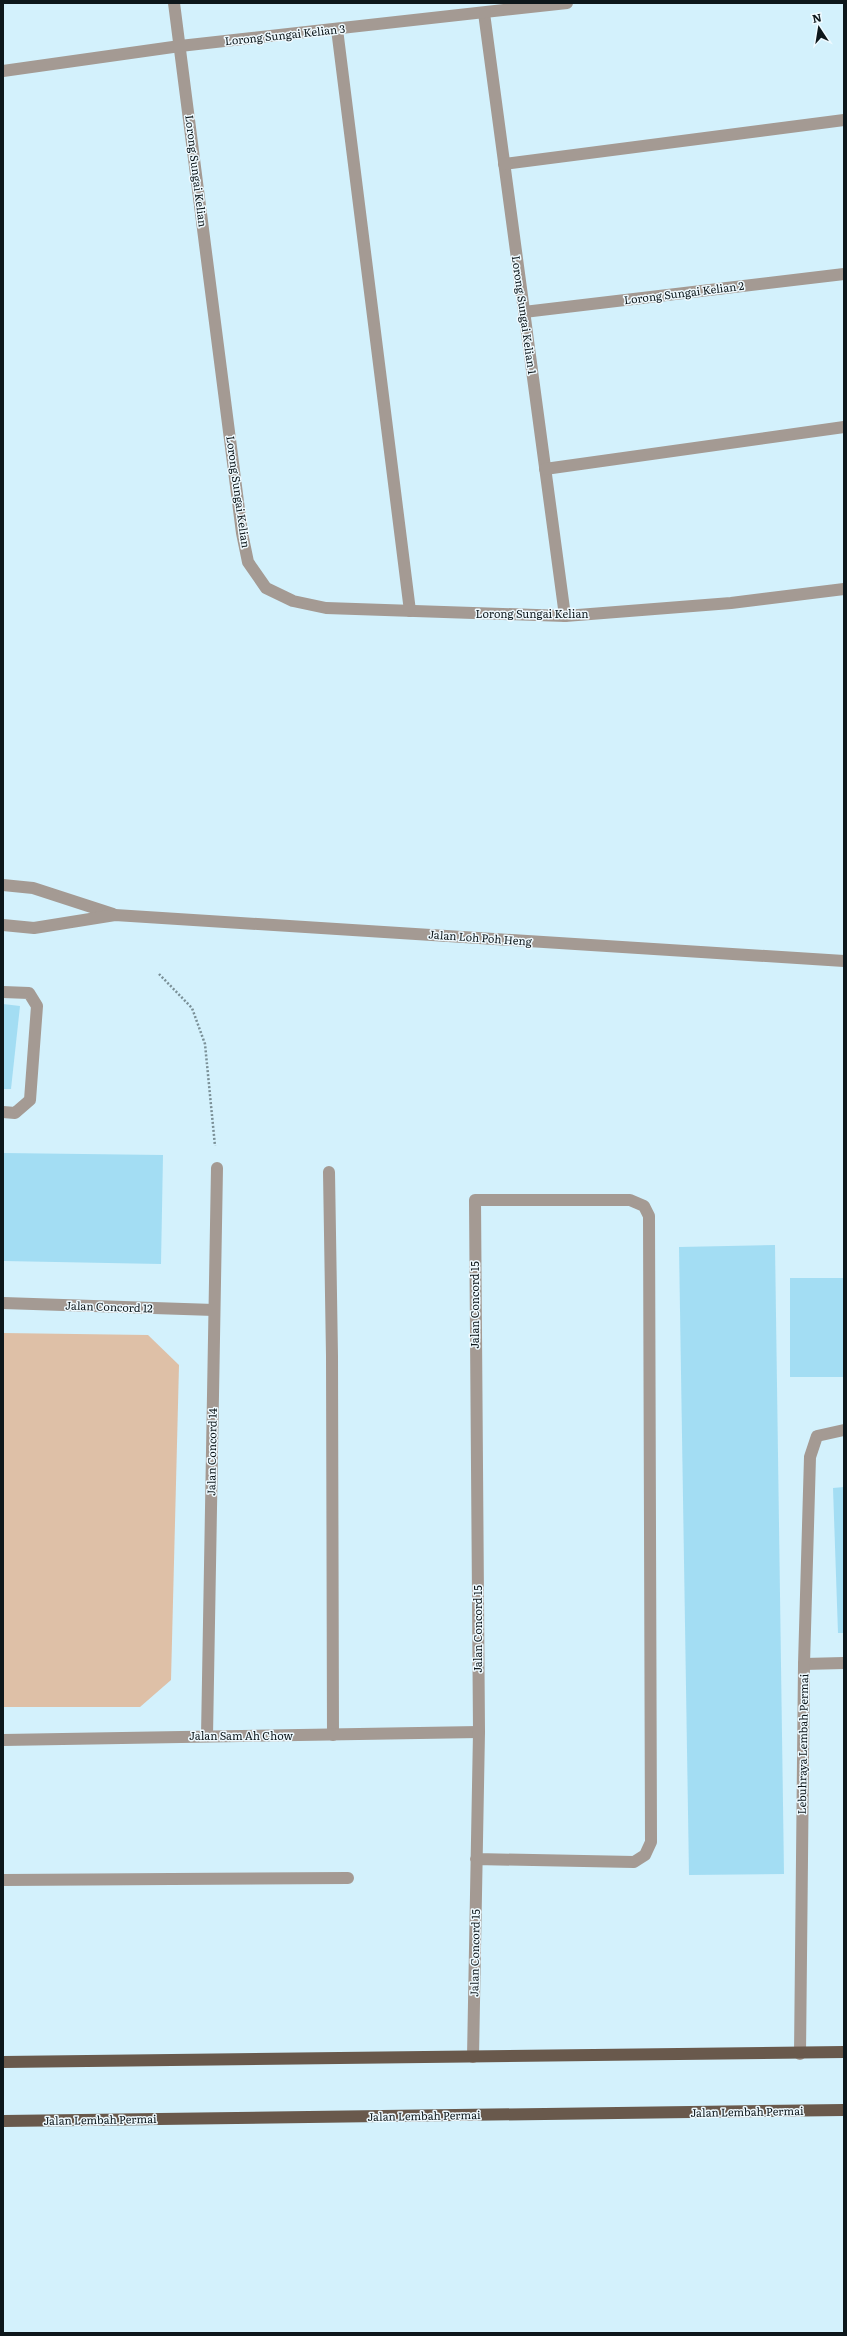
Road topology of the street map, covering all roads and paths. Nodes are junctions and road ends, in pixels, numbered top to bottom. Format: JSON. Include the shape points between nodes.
{"nodes":[{"id":1,"x":174,"y":3,"type":"edge"},
{"id":2,"x":567,"y":3,"type":"edge"},
{"id":3,"x":484,"y":13,"type":"junction"},
{"id":4,"x":337,"y":29,"type":"junction"},
{"id":5,"x":180,"y":46,"type":"junction"},
{"id":6,"x":3,"y":71,"type":"edge"},
{"id":7,"x":844,"y":120,"type":"edge"},
{"id":8,"x":504,"y":164,"type":"junction"},
{"id":9,"x":844,"y":274,"type":"edge"},
{"id":10,"x":524,"y":312,"type":"junction"},
{"id":11,"x":844,"y":427,"type":"edge"},
{"id":12,"x":545,"y":469,"type":"junction"},
{"id":13,"x":844,"y":589,"type":"edge"},
{"id":14,"x":410,"y":612,"type":"junction"},
{"id":15,"x":565,"y":616,"type":"junction"},
{"id":16,"x":3,"y":885,"type":"edge"},
{"id":17,"x":115,"y":915,"type":"junction"},
{"id":18,"x":3,"y":925,"type":"edge"},
{"id":19,"x":844,"y":961,"type":"edge"},
{"id":20,"x":159,"y":974,"type":"dead end"},
{"id":21,"x":3,"y":992,"type":"edge"},
{"id":22,"x":3,"y":1112,"type":"edge"},
{"id":23,"x":217,"y":1168,"type":"joint"},
{"id":24,"x":329,"y":1172,"type":"dead end"},
{"id":25,"x":3,"y":1303,"type":"edge"},
{"id":26,"x":214,"y":1310,"type":"junction"},
{"id":27,"x":844,"y":1430,"type":"edge"},
{"id":28,"x":844,"y":1663,"type":"edge"},
{"id":29,"x":804,"y":1664,"type":"junction"},
{"id":30,"x":479,"y":1732,"type":"junction"},
{"id":31,"x":208,"y":1736,"type":"junction"},
{"id":32,"x":333,"y":1736,"type":"junction"},
{"id":33,"x":3,"y":1740,"type":"edge"},
{"id":34,"x":476,"y":1859,"type":"junction"},
{"id":35,"x":348,"y":1878,"type":"dead end"},
{"id":36,"x":3,"y":1880,"type":"edge"},
{"id":37,"x":844,"y":2052,"type":"edge"},
{"id":38,"x":800,"y":2054,"type":"junction"},
{"id":39,"x":473,"y":2057,"type":"junction"},
{"id":40,"x":3,"y":2062,"type":"edge"},
{"id":41,"x":844,"y":2110,"type":"edge"},
{"id":42,"x":3,"y":2121,"type":"edge"}],
"edges":[{"from":1,"to":5,"type":"street","name":"Lorong Sungai Kelian"},
{"from":2,"to":3,"type":"street","name":"Lorong Sungai Kelian 3"},
{"from":3,"to":4,"type":"street","name":"Lorong Sungai Kelian 3"},
{"from":3,"to":8,"type":"street","name":"Lorong Sungai Kelian 1"},
{"from":4,"to":5,"type":"street","name":"Lorong Sungai Kelian 3"},
{"from":4,"to":14,"type":"street"},
{"from":5,"to":6,"type":"street","name":"Lorong Sungai Kelian 3"},
{"from":5,"to":14,"type":"street","name":"Lorong Sungai Kelian","via":[[242,532],[248,562],[266,588],[292,601],[326,608]]},
{"from":7,"to":8,"type":"street"},
{"from":8,"to":10,"type":"street","name":"Lorong Sungai Kelian 1"},
{"from":9,"to":10,"type":"street","name":"Lorong Sungai Kelian 2"},
{"from":10,"to":12,"type":"street","name":"Lorong Sungai Kelian 1"},
{"from":11,"to":12,"type":"street"},
{"from":12,"to":15,"type":"street","name":"Lorong Sungai Kelian 1"},
{"from":13,"to":15,"type":"street","name":"Lorong Sungai Kelian","via":[[731,603]]},
{"from":14,"to":15,"type":"street","name":"Lorong Sungai Kelian"},
{"from":16,"to":17,"type":"street","name":"Jalan Loh Poh Heng","via":[[33,888]]},
{"from":17,"to":18,"type":"street","name":"Jalan Loh Poh Heng","via":[[34,928]]},
{"from":17,"to":19,"type":"street","name":"Jalan Loh Poh Heng"},
{"from":20,"to":23,"type":"path","via":[[192,1008],[205,1044]]},
{"from":21,"to":22,"type":"street","via":[[29,993],[37,1006],[30,1100],[15,1113]]},
{"from":23,"to":26,"type":"street","name":"Jalan Concord 14"},
{"from":24,"to":32,"type":"street"},
{"from":25,"to":26,"type":"street","name":"Jalan Concord 12"},
{"from":26,"to":31,"type":"street","name":"Jalan Concord 14"},
{"from":27,"to":29,"type":"street","name":"Lebuhraya Lembah Permai","via":[[817,1436],[810,1457]]},
{"from":28,"to":29,"type":"street"},
{"from":29,"to":38,"type":"street","name":"Lebuhraya Lembah Permai"},
{"from":30,"to":32,"type":"street","name":"Jalan Sam Ah Chow"},
{"from":30,"to":34,"type":"street","name":"Jalan Concord 15"},
{"from":30,"to":34,"type":"street","name":"Jalan Concord 15","via":[[474,1200],[630,1200],[644,1206],[648,1216],[651,1842],[645,1855],[634,1862]]},
{"from":31,"to":32,"type":"street","name":"Jalan Sam Ah Chow"},
{"from":31,"to":33,"type":"street","name":"Jalan Sam Ah Chow"},
{"from":34,"to":39,"type":"street","name":"Jalan Concord 15"},
{"from":35,"to":36,"type":"street"},
{"from":37,"to":38,"type":"main road"},
{"from":38,"to":39,"type":"main road"},
{"from":39,"to":40,"type":"main road"},
{"from":41,"to":42,"type":"main road","name":"Jalan Lembah Permai"}]}
